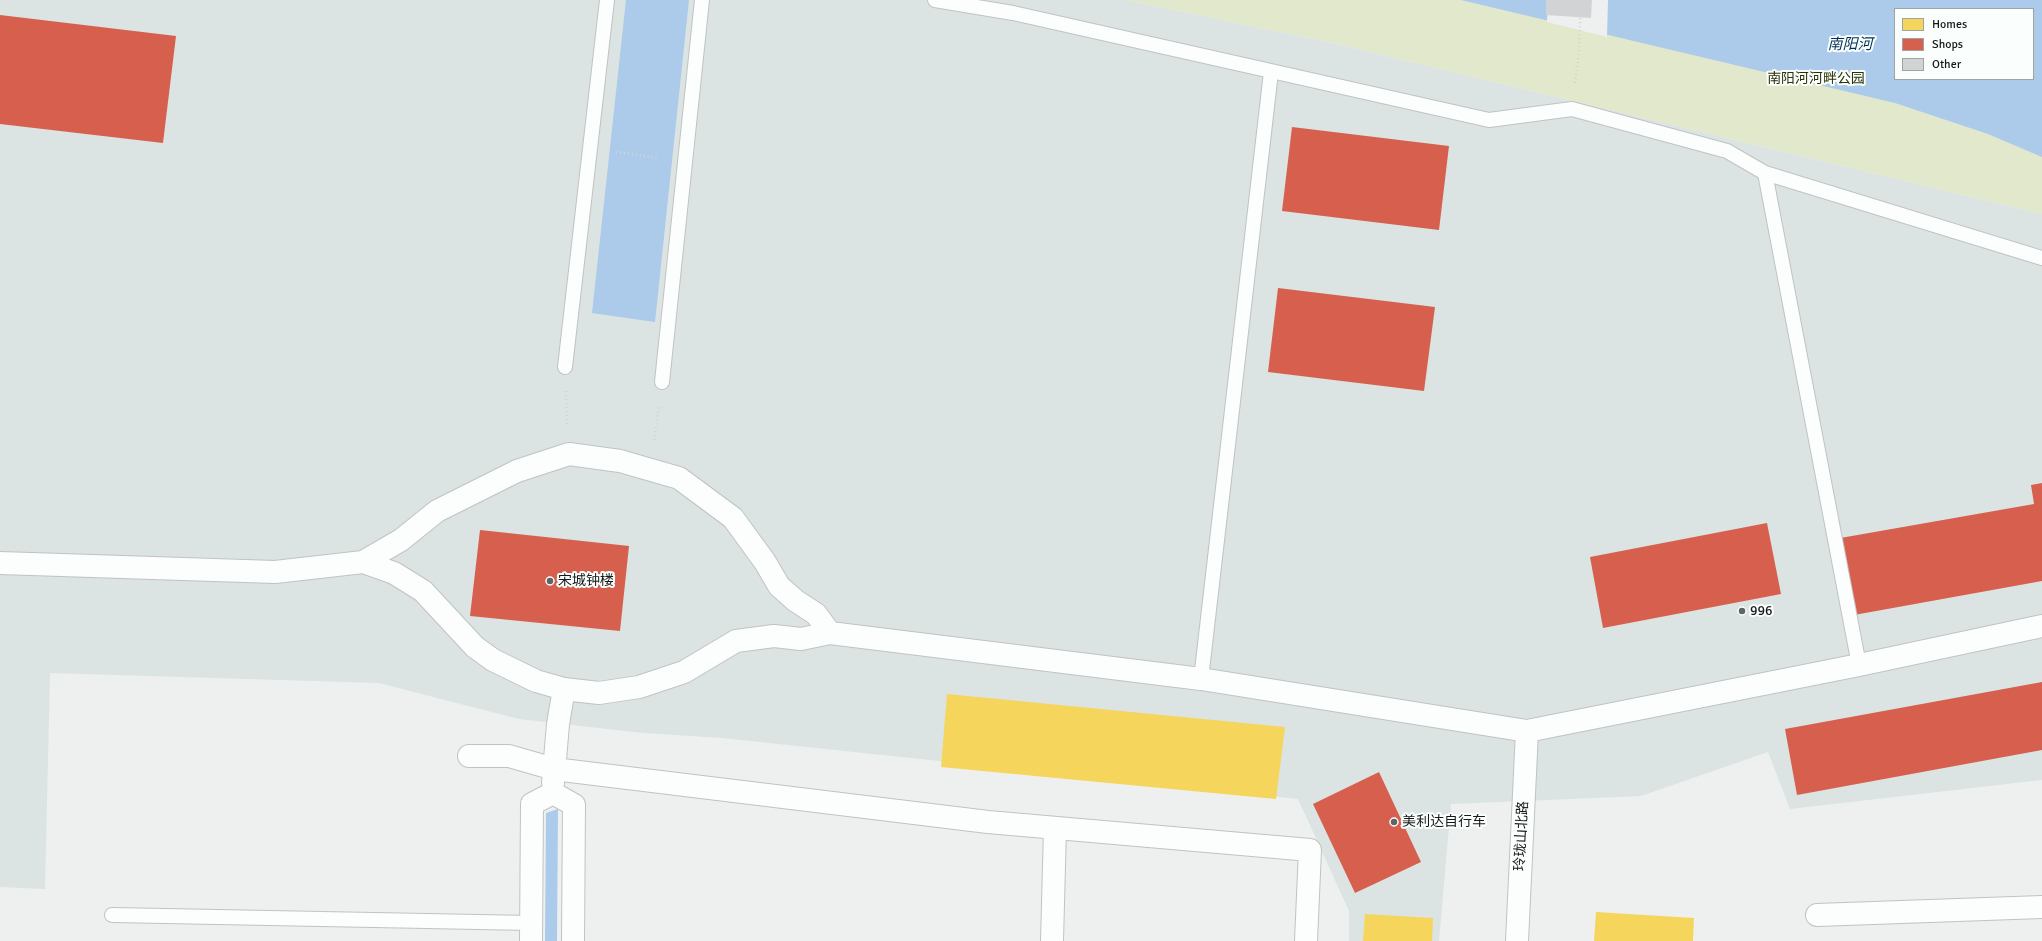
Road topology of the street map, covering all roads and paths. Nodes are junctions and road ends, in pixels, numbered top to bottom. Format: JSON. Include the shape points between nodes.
{"nodes":[{"id":1,"x":607,"y":0,"type":"edge"},
{"id":2,"x":702,"y":0,"type":"edge"},
{"id":3,"x":935,"y":0,"type":"edge"},
{"id":4,"x":1580,"y":0,"type":"edge"},
{"id":5,"x":1271,"y":72,"type":"junction"},
{"id":6,"x":1572,"y":109,"type":"junction"},
{"id":7,"x":590,"y":149,"type":"junction"},
{"id":8,"x":685,"y":161,"type":"junction"},
{"id":9,"x":1765,"y":173,"type":"junction"},
{"id":10,"x":2042,"y":258,"type":"edge"},
{"id":11,"x":565,"y":367,"type":"joint"},
{"id":12,"x":662,"y":382,"type":"joint"},
{"id":13,"x":569,"y":454,"type":"junction"},
{"id":14,"x":650,"y":470,"type":"junction"},
{"id":15,"x":362,"y":562,"type":"junction"},
{"id":16,"x":0,"y":563,"type":"edge"},
{"id":17,"x":2042,"y":626,"type":"edge"},
{"id":18,"x":830,"y":633,"type":"junction"},
{"id":19,"x":1859,"y":665,"type":"junction"},
{"id":20,"x":1201,"y":679,"type":"junction"},
{"id":21,"x":564,"y":689,"type":"junction"},
{"id":22,"x":1527,"y":731,"type":"junction"},
{"id":23,"x":470,"y":756,"type":"dead end"},
{"id":24,"x":554,"y":769,"type":"junction"},
{"id":25,"x":553,"y":793,"type":"junction"},
{"id":26,"x":1055,"y":828,"type":"junction"},
{"id":27,"x":2042,"y":907,"type":"edge"},
{"id":28,"x":1817,"y":915,"type":"dead end"},
{"id":29,"x":112,"y":916,"type":"dead end"},
{"id":30,"x":531,"y":932,"type":"edge"},
{"id":31,"x":573,"y":941,"type":"edge"},
{"id":32,"x":1052,"y":941,"type":"edge"},
{"id":33,"x":1306,"y":941,"type":"edge"},
{"id":34,"x":1517,"y":941,"type":"edge"}],
"edges":[{"from":1,"to":7,"type":"lane"},
{"from":2,"to":8,"type":"lane"},
{"from":3,"to":5,"type":"lane","via":[[1013,13]]},
{"from":4,"to":6,"type":"path","via":[[1579,51]]},
{"from":5,"to":6,"type":"lane","via":[[1490,120]]},
{"from":5,"to":20,"type":"lane"},
{"from":6,"to":9,"type":"lane","via":[[1727,151]]},
{"from":7,"to":8,"type":"path"},
{"from":7,"to":11,"type":"lane"},
{"from":8,"to":12,"type":"lane"},
{"from":9,"to":10,"type":"lane"},
{"from":9,"to":19,"type":"lane"},
{"from":11,"to":13,"type":"path"},
{"from":12,"to":14,"type":"path"},
{"from":13,"to":14,"type":"street","via":[[620,461]]},
{"from":13,"to":15,"type":"street","via":[[517,471],[437,511],[401,540]]},
{"from":14,"to":18,"type":"street","via":[[679,478],[733,518],[779,586],[816,614]]},
{"from":15,"to":16,"type":"street","via":[[275,572]]},
{"from":15,"to":21,"type":"street","via":[[394,573],[423,591],[475,647],[493,660],[536,681]]},
{"from":17,"to":19,"type":"street"},
{"from":18,"to":20,"type":"street"},
{"from":18,"to":21,"type":"street","via":[[801,639],[774,636],[736,641],[684,672],[639,687],[599,693]]},
{"from":19,"to":22,"type":"street"},
{"from":20,"to":22,"type":"street"},
{"from":21,"to":24,"type":"street"},
{"from":22,"to":34,"type":"street","name":"玲珑山北路"},
{"from":23,"to":24,"type":"street","via":[[509,756]]},
{"from":24,"to":25,"type":"street"},
{"from":24,"to":26,"type":"street"},
{"from":25,"to":30,"type":"street","via":[[532,804]]},
{"from":25,"to":31,"type":"street","via":[[574,805]]},
{"from":26,"to":32,"type":"street"},
{"from":26,"to":33,"type":"street","via":[[1310,850]]},
{"from":27,"to":28,"type":"street"},
{"from":29,"to":30,"type":"lane"}]}
